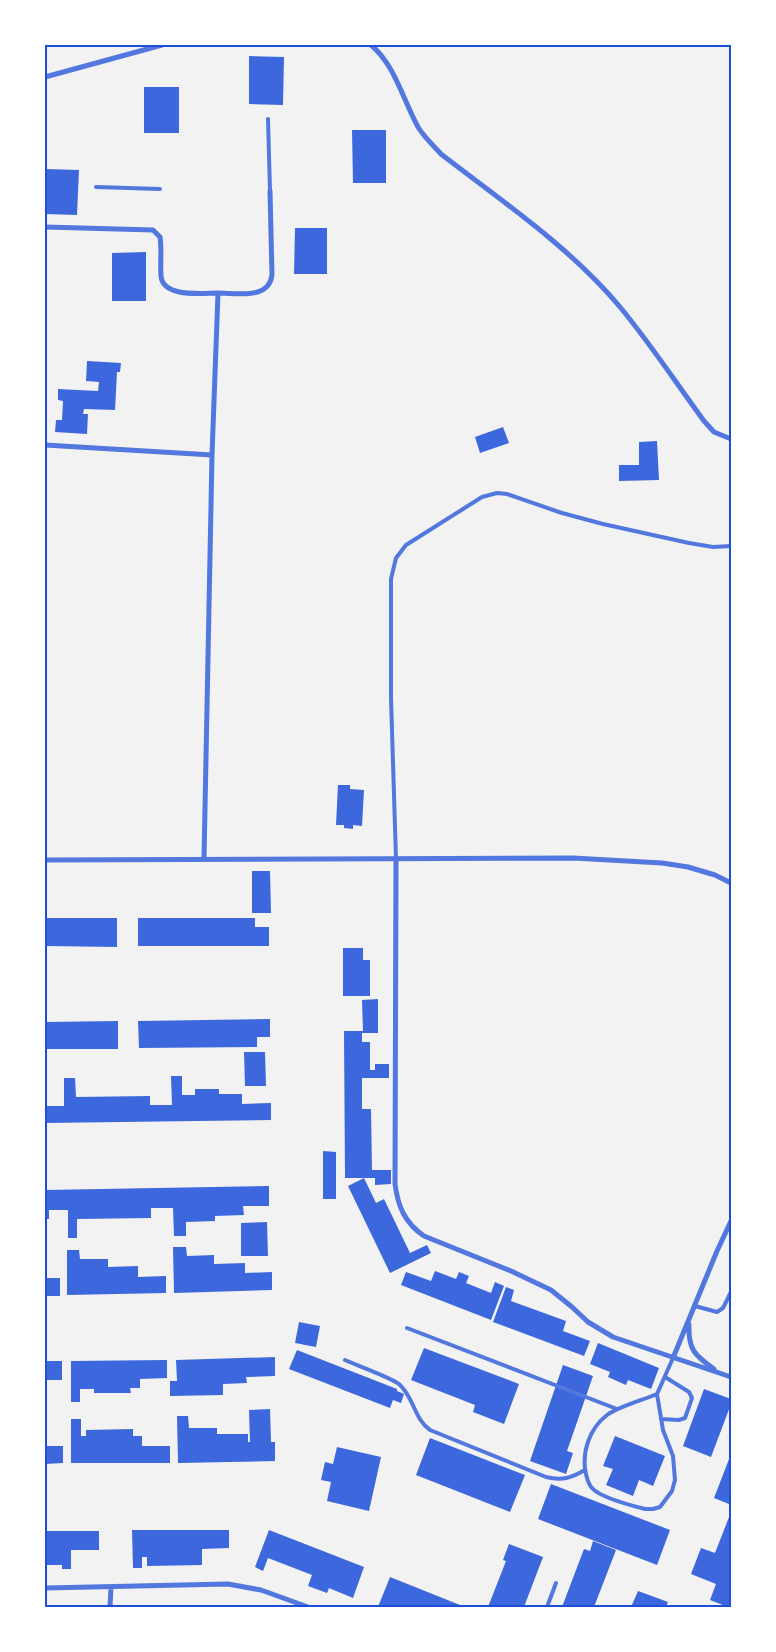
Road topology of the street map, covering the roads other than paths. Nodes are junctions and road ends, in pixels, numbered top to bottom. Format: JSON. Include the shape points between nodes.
{"nodes":[{"id":1,"x":162,"y":45,"type":"edge"},
{"id":2,"x":370,"y":45,"type":"edge"},
{"id":3,"x":45,"y":77,"type":"edge"},
{"id":4,"x":268,"y":119,"type":"dead end"},
{"id":5,"x":96,"y":187,"type":"dead end"},
{"id":6,"x":160,"y":189,"type":"dead end"},
{"id":7,"x":270,"y":190,"type":"joint"},
{"id":8,"x":45,"y":227,"type":"edge"},
{"id":9,"x":218,"y":293,"type":"junction"},
{"id":10,"x":731,"y":439,"type":"edge"},
{"id":11,"x":45,"y":445,"type":"edge"},
{"id":12,"x":212,"y":455,"type":"junction"},
{"id":13,"x":731,"y":546,"type":"edge"},
{"id":14,"x":204,"y":859,"type":"junction"},
{"id":15,"x":396,"y":859,"type":"junction"},
{"id":16,"x":45,"y":860,"type":"edge"},
{"id":17,"x":731,"y":883,"type":"edge"},
{"id":18,"x":731,"y":1222,"type":"edge"},
{"id":19,"x":731,"y":1292,"type":"edge"},
{"id":20,"x":695,"y":1306,"type":"junction"},
{"id":21,"x":690,"y":1319,"type":"junction"},
{"id":22,"x":407,"y":1328,"type":"dead end"},
{"id":23,"x":673,"y":1358,"type":"junction"},
{"id":24,"x":345,"y":1360,"type":"dead end"},
{"id":25,"x":718,"y":1373,"type":"junction"},
{"id":26,"x":665,"y":1377,"type":"junction"},
{"id":27,"x":731,"y":1377,"type":"edge"},
{"id":28,"x":657,"y":1394,"type":"junction"},
{"id":29,"x":617,"y":1409,"type":"junction"},
{"id":30,"x":661,"y":1419,"type":"junction"},
{"id":31,"x":585,"y":1470,"type":"junction"},
{"id":32,"x":556,"y":1583,"type":"dead end"},
{"id":33,"x":111,"y":1587,"type":"junction"},
{"id":34,"x":45,"y":1588,"type":"edge"},
{"id":35,"x":110,"y":1607,"type":"edge"},
{"id":36,"x":308,"y":1607,"type":"edge"},
{"id":37,"x":547,"y":1607,"type":"edge"}],
"edges":[{"from":1,"to":3,"type":"street"},
{"from":2,"to":10,"type":"street","via":[[393,73],[419,128],[430,143],[563,249],[587,272],[620,307],[704,421],[714,432]]},
{"from":4,"to":7,"type":"lane"},
{"from":5,"to":6,"type":"lane"},
{"from":7,"to":9,"type":"street","via":[[271,280],[260,292]]},
{"from":8,"to":9,"type":"street","via":[[154,230],[160,237],[161,274],[168,288],[178,292]]},
{"from":9,"to":12,"type":"street"},
{"from":11,"to":12,"type":"street"},
{"from":12,"to":14,"type":"street"},
{"from":13,"to":15,"type":"lane","via":[[697,545],[603,524],[497,493],[482,497],[406,545],[396,558],[391,579]]},
{"from":14,"to":15,"type":"street"},
{"from":14,"to":16,"type":"street"},
{"from":15,"to":17,"type":"street","via":[[639,861],[688,867]]},
{"from":15,"to":23,"type":"street","via":[[395,1184],[402,1213],[424,1236],[551,1290],[588,1322],[613,1337]]},
{"from":18,"to":20,"type":"street"},
{"from":19,"to":20,"type":"lane","via":[[723,1308],[717,1312]]},
{"from":20,"to":21,"type":"street"},
{"from":21,"to":23,"type":"street"},
{"from":21,"to":25,"type":"street","via":[[689,1342],[692,1349]]},
{"from":22,"to":29,"type":"lane"},
{"from":23,"to":25,"type":"street"},
{"from":23,"to":26,"type":"lane"},
{"from":24,"to":31,"type":"lane","via":[[400,1384],[424,1426],[430,1430],[546,1477],[564,1480]]},
{"from":25,"to":27,"type":"street"},
{"from":26,"to":28,"type":"lane"},
{"from":26,"to":30,"type":"lane","via":[[689,1392],[692,1398],[682,1420]]},
{"from":28,"to":29,"type":"lane"},
{"from":28,"to":30,"type":"lane"},
{"from":29,"to":31,"type":"lane","via":[[592,1432],[586,1449]]},
{"from":30,"to":31,"type":"lane","via":[[673,1456],[675,1480],[672,1491],[660,1506],[645,1509],[597,1492],[590,1487]]},
{"from":32,"to":37,"type":"lane"},
{"from":33,"to":34,"type":"street"},
{"from":33,"to":35,"type":"street"},
{"from":33,"to":36,"type":"street","via":[[228,1584],[261,1590]]}]}
